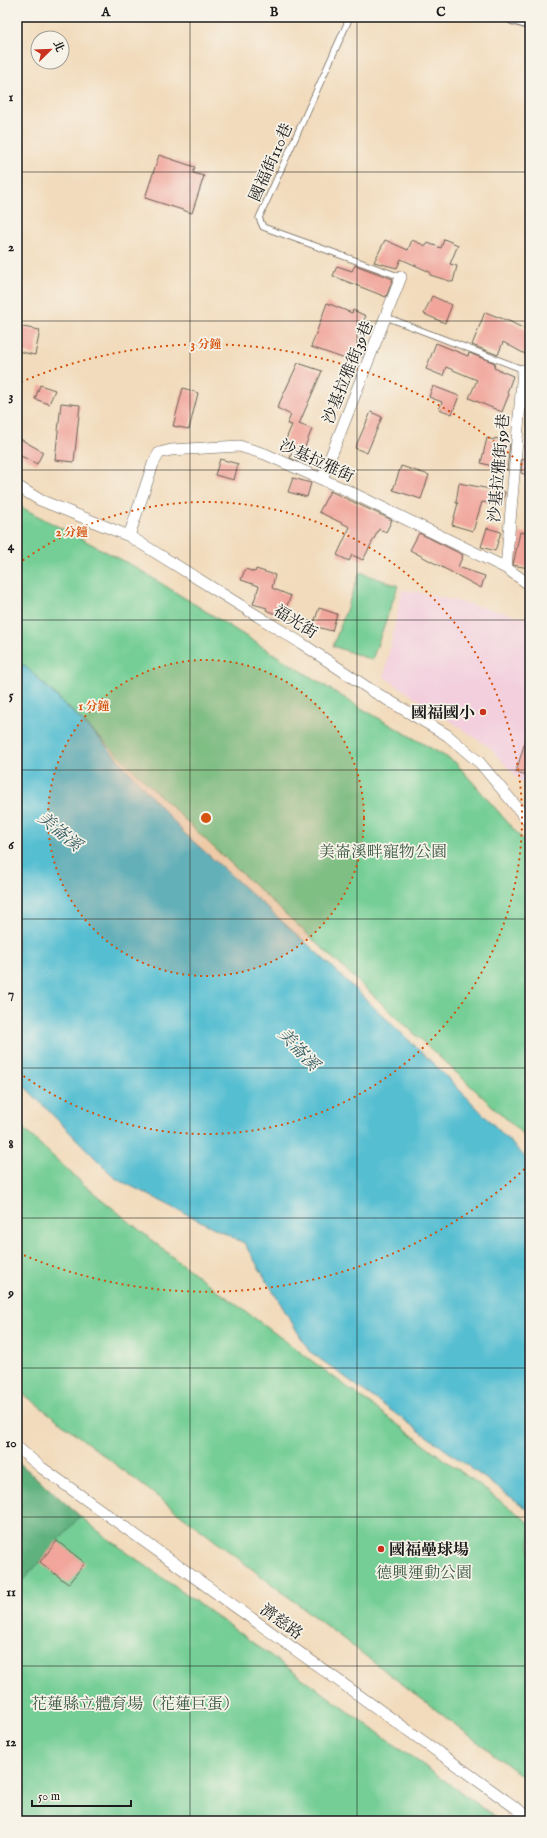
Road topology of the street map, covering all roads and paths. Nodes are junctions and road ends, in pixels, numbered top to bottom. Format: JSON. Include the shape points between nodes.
{"nodes":[{"id":1,"x":350,"y":17,"type":"edge"},
{"id":2,"x":513,"y":17,"type":"edge"},
{"id":3,"x":530,"y":22,"type":"edge"},
{"id":4,"x":401,"y":276,"type":"joint"},
{"id":5,"x":386,"y":317,"type":"junction"},
{"id":6,"x":527,"y":371,"type":"edge"},
{"id":7,"x":322,"y":479,"type":"junction"},
{"id":8,"x":17,"y":486,"type":"edge"},
{"id":9,"x":129,"y":536,"type":"junction"},
{"id":10,"x":506,"y":568,"type":"junction"},
{"id":11,"x":530,"y":585,"type":"edge"},
{"id":12,"x":530,"y":823,"type":"edge"},
{"id":13,"x":17,"y":1447,"type":"edge"},
{"id":14,"x":530,"y":1818,"type":"edge"}],
"edges":[{"from":1,"to":4,"type":"lane","name":"國福街110巷","via":[[259,218],[263,227]]},
{"from":2,"to":3,"type":"street"},
{"from":4,"to":5,"type":"street","name":"沙基拉雅街39巷"},
{"from":5,"to":6,"type":"lane"},
{"from":5,"to":7,"type":"street","name":"沙基拉雅街39巷"},
{"from":6,"to":10,"type":"street","name":"沙基拉雅街59巷"},
{"from":7,"to":9,"type":"street","name":"沙基拉雅街","via":[[265,454],[239,446],[171,450],[159,454],[153,464]]},
{"from":7,"to":10,"type":"street","name":"沙基拉雅街"},
{"from":8,"to":9,"type":"street","name":"福光街","via":[[40,500]]},
{"from":9,"to":12,"type":"street","name":"福光街","via":[[301,643],[371,690],[447,735],[480,763]]},
{"from":10,"to":11,"type":"street","name":"沙基拉雅街"},
{"from":13,"to":14,"type":"street","name":"濟慈路","via":[[42,1468]]}]}
